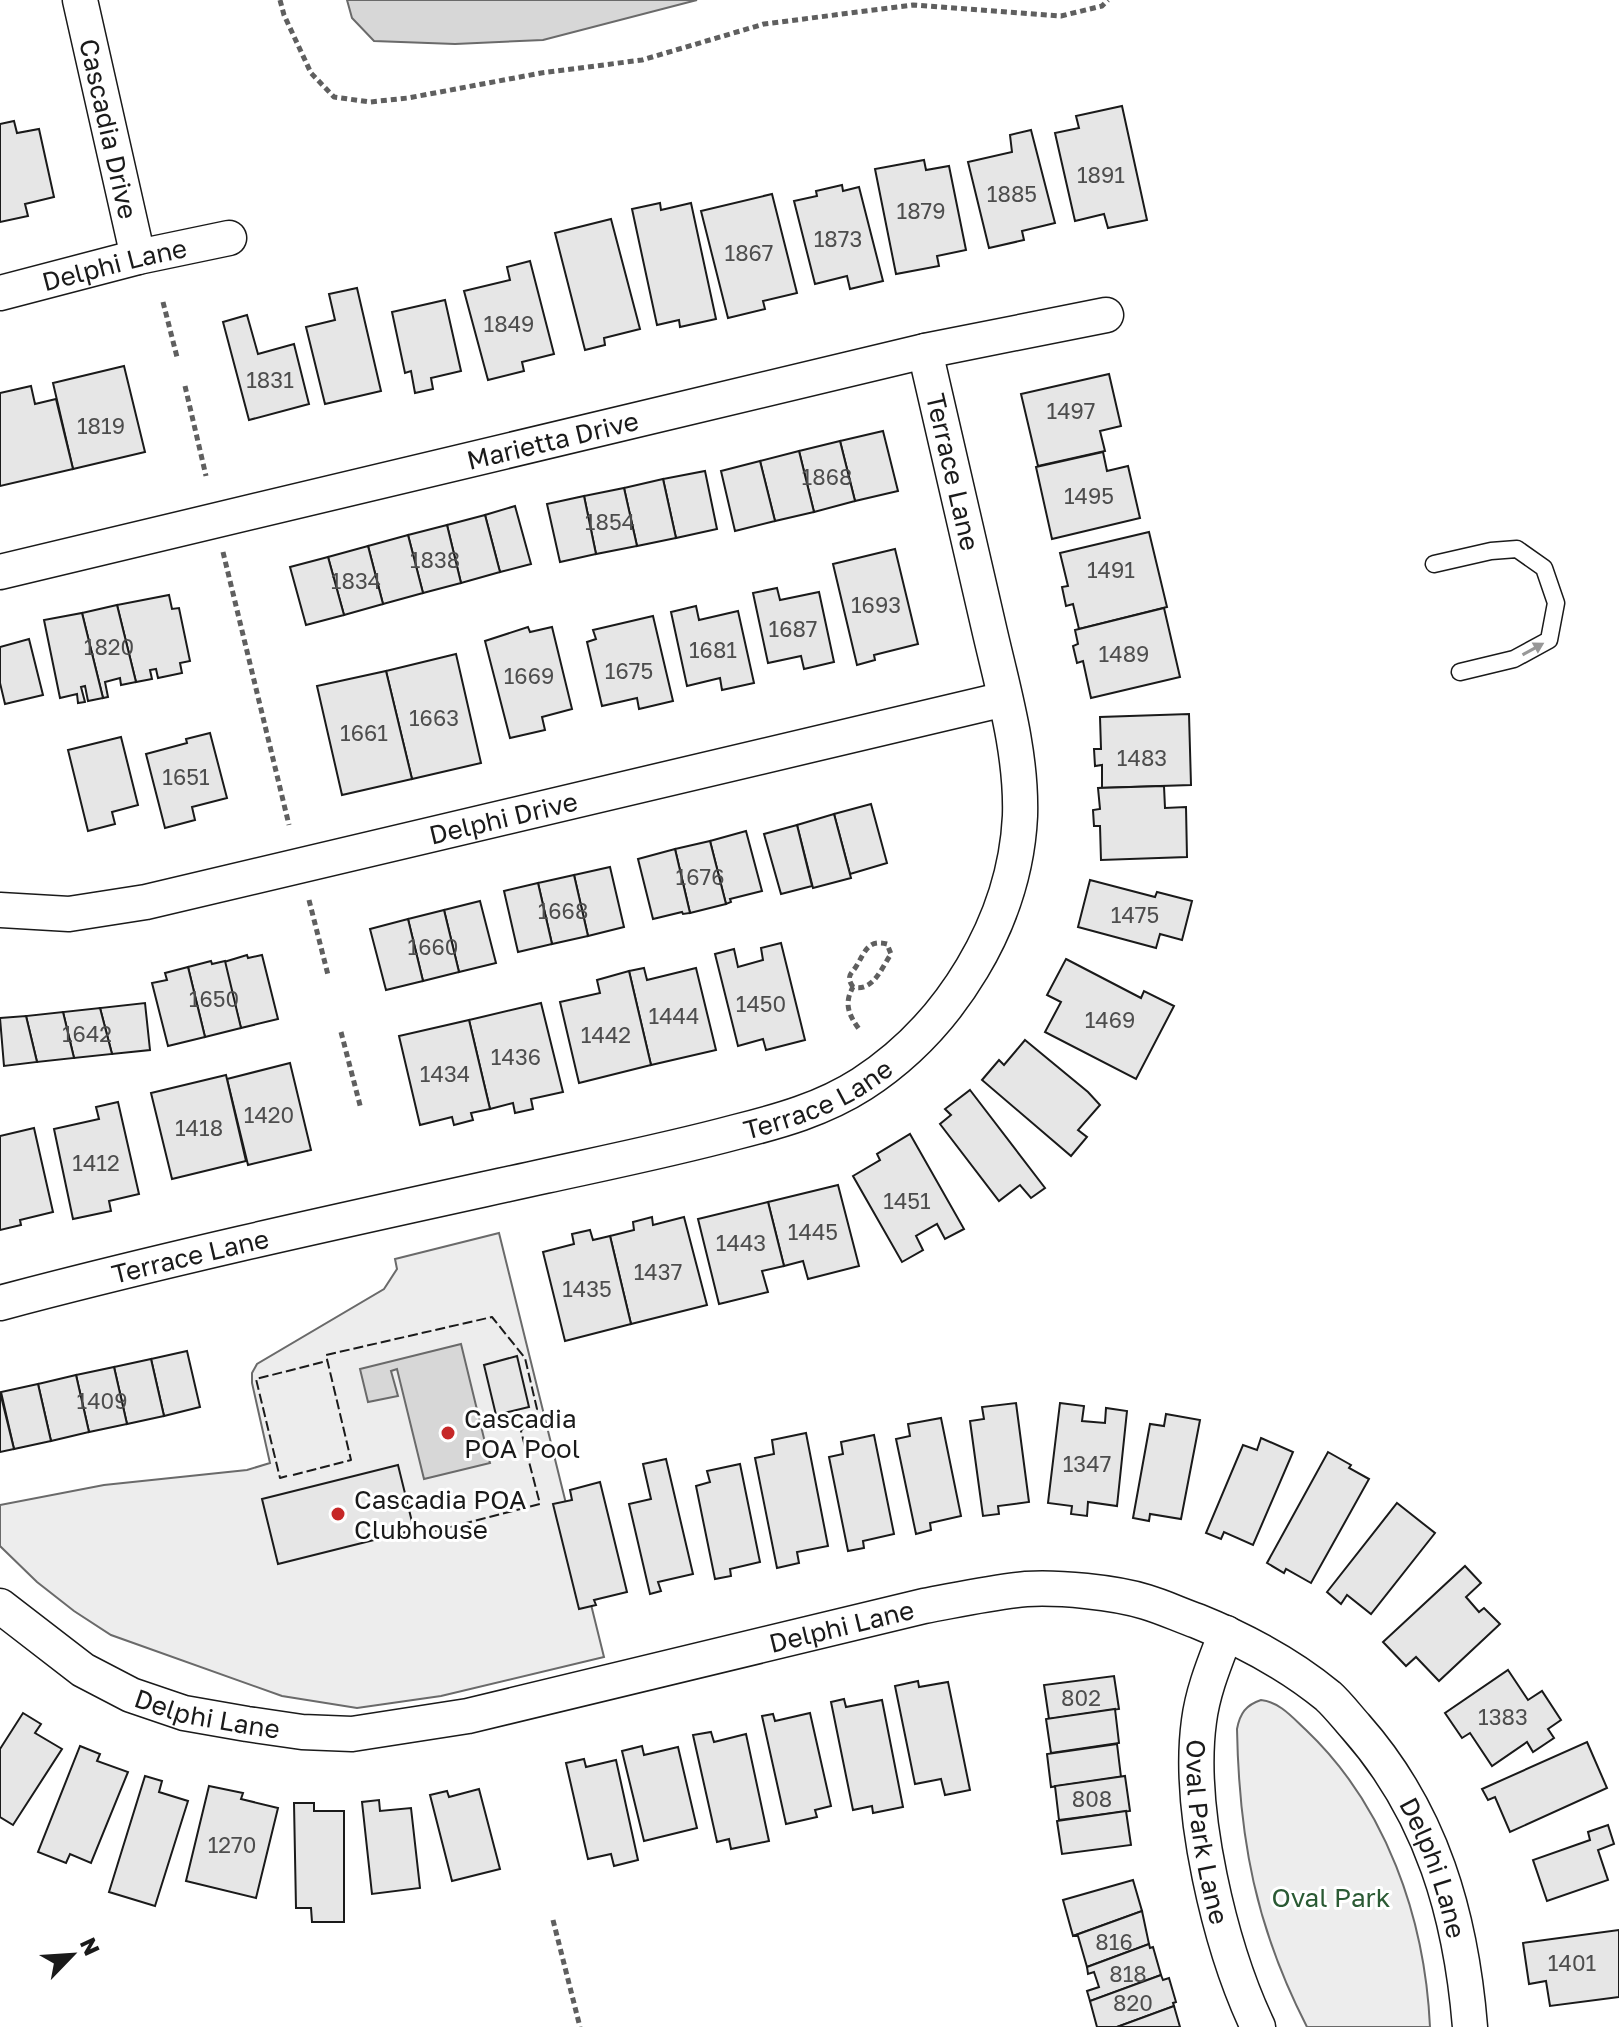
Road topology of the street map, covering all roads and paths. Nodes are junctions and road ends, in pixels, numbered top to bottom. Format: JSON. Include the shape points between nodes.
{"nodes":[{"id":1,"x":80,"y":0,"type":"edge"},
{"id":2,"x":280,"y":0,"type":"edge"},
{"id":3,"x":1108,"y":0,"type":"edge"},
{"id":4,"x":229,"y":238,"type":"dead end"},
{"id":5,"x":138,"y":257,"type":"junction"},
{"id":6,"x":0,"y":293,"type":"edge"},
{"id":7,"x":163,"y":302,"type":"dead end"},
{"id":8,"x":1106,"y":315,"type":"dead end"},
{"id":9,"x":925,"y":351,"type":"junction"},
{"id":10,"x":177,"y":357,"type":"dead end"},
{"id":11,"x":185,"y":386,"type":"dead end"},
{"id":12,"x":206,"y":476,"type":"dead end"},
{"id":13,"x":223,"y":551,"type":"dead end"},
{"id":14,"x":1434,"y":564,"type":"dead end"},
{"id":15,"x":0,"y":572,"type":"edge"},
{"id":16,"x":1460,"y":672,"type":"dead end"},
{"id":17,"x":1005,"y":699,"type":"junction"},
{"id":18,"x":289,"y":825,"type":"dead end"},
{"id":19,"x":308,"y":899,"type":"dead end"},
{"id":20,"x":0,"y":910,"type":"edge"},
{"id":21,"x":328,"y":975,"type":"dead end"},
{"id":22,"x":853,"y":987,"type":"junction"},
{"id":23,"x":859,"y":1029,"type":"dead end"},
{"id":24,"x":341,"y":1032,"type":"dead end"},
{"id":25,"x":361,"y":1109,"type":"dead end"},
{"id":26,"x":0,"y":1303,"type":"edge"},
{"id":27,"x":0,"y":1606,"type":"edge"},
{"id":28,"x":1226,"y":1633,"type":"junction"},
{"id":29,"x":553,"y":1920,"type":"dead end"},
{"id":30,"x":580,"y":2027,"type":"edge"},
{"id":31,"x":1258,"y":2027,"type":"edge"},
{"id":32,"x":1470,"y":2027,"type":"edge"}],
"edges":[{"from":1,"to":5,"type":"street","name":"Cascadia Drive"},
{"from":2,"to":3,"type":"path","via":[[311,73],[334,97],[370,102],[642,60],[764,24],[913,5],[1061,16]]},
{"from":4,"to":5,"type":"street","name":"Delphi Lane"},
{"from":5,"to":6,"type":"street","name":"Delphi Lane"},
{"from":7,"to":10,"type":"path"},
{"from":8,"to":9,"type":"street","name":"Marietta Drive"},
{"from":9,"to":15,"type":"street","name":"Marietta Drive"},
{"from":9,"to":17,"type":"street","name":"Terrace Lane"},
{"from":11,"to":12,"type":"path"},
{"from":13,"to":18,"type":"path"},
{"from":16,"to":14,"type":"lane","one_way":true,"via":[[1514,659],[1549,640],[1556,603],[1544,568],[1517,549]]},
{"from":17,"to":20,"type":"street","name":"Delphi Drive","via":[[146,902],[69,914]]},
{"from":17,"to":26,"type":"street","name":"Terrace Lane","via":[[1020,814],[999,914],[950,1001],[909,1047],[863,1083],[809,1111],[702,1141]]},
{"from":19,"to":21,"type":"path"},
{"from":22,"to":22,"type":"path","via":[[871,985],[891,954],[887,944],[875,943],[864,951],[849,973]]},
{"from":22,"to":23,"type":"path","via":[[846,1001]]},
{"from":24,"to":25,"type":"path"},
{"from":27,"to":28,"type":"street","name":"Delphi Lane","via":[[83,1670],[131,1695],[184,1713],[302,1732],[352,1734],[468,1716],[924,1606],[1026,1589],[1143,1601]]},
{"from":28,"to":31,"type":"street","name":"Oval Park Lane","via":[[1199,1722],[1197,1782],[1218,1908]]},
{"from":28,"to":32,"type":"street","name":"Delphi Lane","via":[[1276,1658],[1330,1698],[1377,1750],[1417,1817],[1447,1887],[1466,1970]]},
{"from":29,"to":30,"type":"path"}]}
